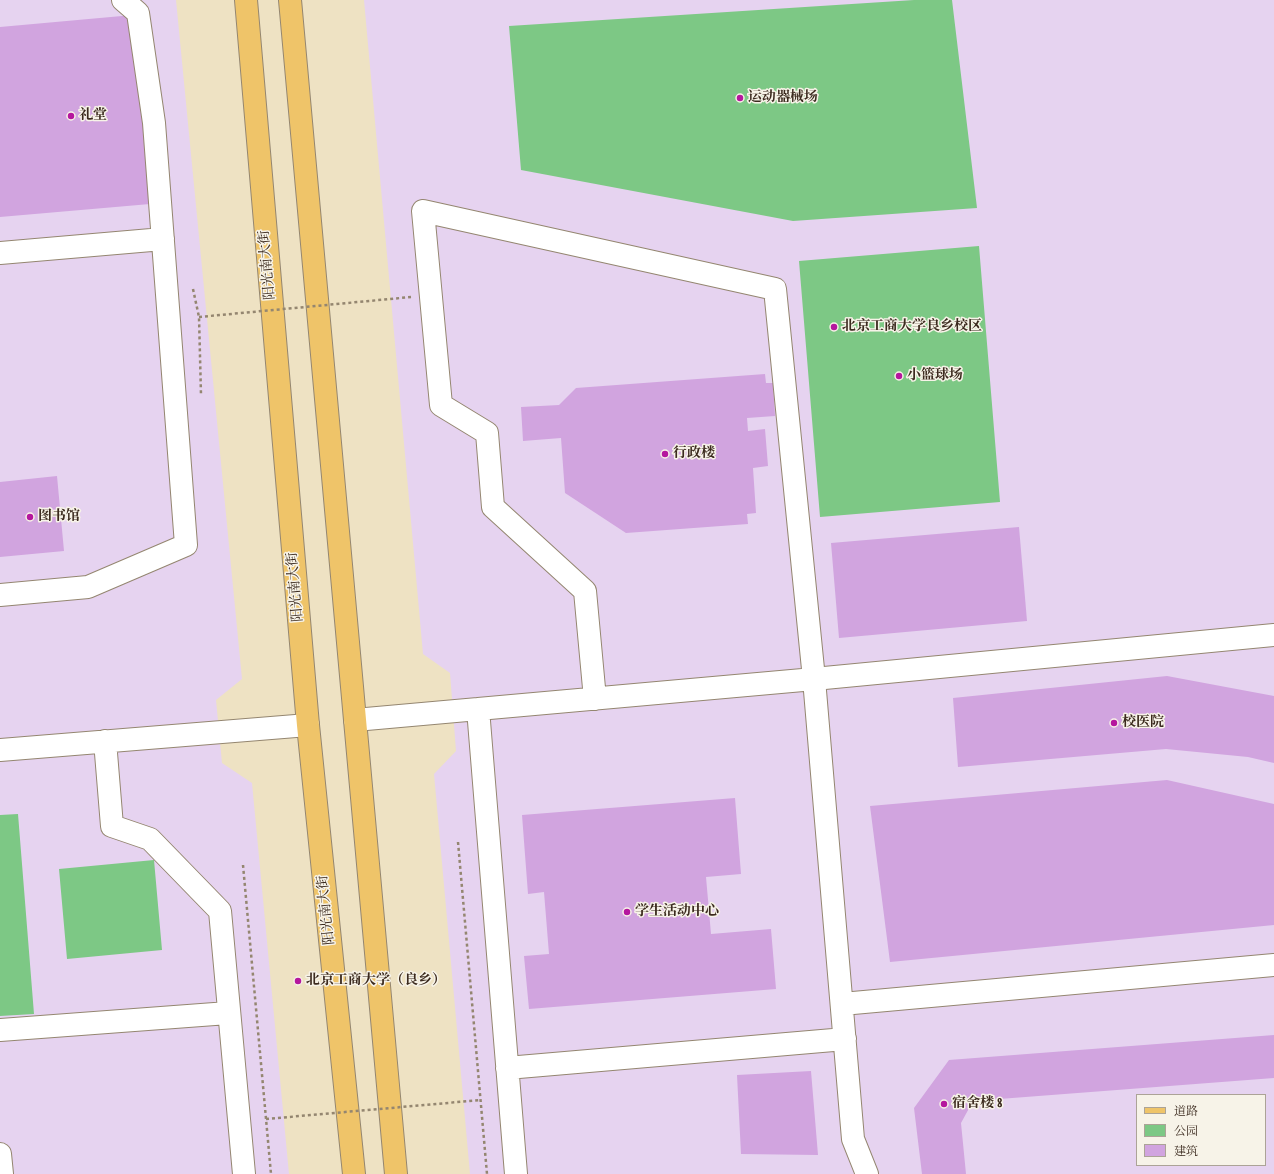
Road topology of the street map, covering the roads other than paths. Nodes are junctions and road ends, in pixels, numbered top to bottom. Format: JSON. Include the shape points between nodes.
{"nodes":[{"id":1,"x":123,"y":0,"type":"edge"},
{"id":2,"x":246,"y":0,"type":"edge"},
{"id":3,"x":290,"y":0,"type":"edge"},
{"id":4,"x":163,"y":239,"type":"junction"},
{"id":5,"x":0,"y":253,"type":"edge"},
{"id":6,"x":0,"y":595,"type":"edge"},
{"id":7,"x":1274,"y":635,"type":"edge"},
{"id":8,"x":814,"y":679,"type":"junction"},
{"id":9,"x":595,"y":699,"type":"junction"},
{"id":10,"x":478,"y":709,"type":"junction"},
{"id":11,"x":355,"y":720,"type":"junction"},
{"id":12,"x":308,"y":726,"type":"junction"},
{"id":13,"x":105,"y":741,"type":"junction"},
{"id":14,"x":0,"y":750,"type":"edge"},
{"id":15,"x":1274,"y":965,"type":"edge"},
{"id":16,"x":842,"y":1004,"type":"junction"},
{"id":17,"x":228,"y":1013,"type":"junction"},
{"id":18,"x":0,"y":1030,"type":"edge"},
{"id":19,"x":845,"y":1039,"type":"junction"},
{"id":20,"x":507,"y":1068,"type":"junction"},
{"id":21,"x":0,"y":1154,"type":"edge"},
{"id":22,"x":2,"y":1174,"type":"edge"},
{"id":23,"x":244,"y":1174,"type":"edge"},
{"id":24,"x":354,"y":1174,"type":"edge"},
{"id":25,"x":396,"y":1174,"type":"edge"},
{"id":26,"x":516,"y":1174,"type":"edge"},
{"id":27,"x":867,"y":1174,"type":"edge"}],
"edges":[{"from":1,"to":4,"type":"street","via":[[138,13],[154,123]]},
{"from":2,"to":12,"type":"main road","name":"阳光南大街"},
{"from":3,"to":11,"type":"main road"},
{"from":4,"to":5,"type":"street"},
{"from":4,"to":6,"type":"street","via":[[186,545],[88,587]]},
{"from":7,"to":8,"type":"street"},
{"from":8,"to":9,"type":"street"},
{"from":8,"to":9,"type":"street","via":[[775,289],[423,211],[441,405],[487,433],[493,507],[585,591]]},
{"from":8,"to":16,"type":"street"},
{"from":9,"to":10,"type":"street"},
{"from":10,"to":11,"type":"street"},
{"from":10,"to":20,"type":"street"},
{"from":11,"to":25,"type":"main road"},
{"from":12,"to":13,"type":"street"},
{"from":12,"to":24,"type":"main road","name":"阳光南大街"},
{"from":13,"to":14,"type":"street"},
{"from":13,"to":17,"type":"street","via":[[112,826],[150,839],[220,911]]},
{"from":15,"to":16,"type":"street"},
{"from":16,"to":19,"type":"street"},
{"from":17,"to":18,"type":"street"},
{"from":17,"to":23,"type":"street"},
{"from":19,"to":20,"type":"street"},
{"from":19,"to":27,"type":"street","via":[[853,1140]]},
{"from":20,"to":26,"type":"street"},
{"from":21,"to":22,"type":"street"}]}
